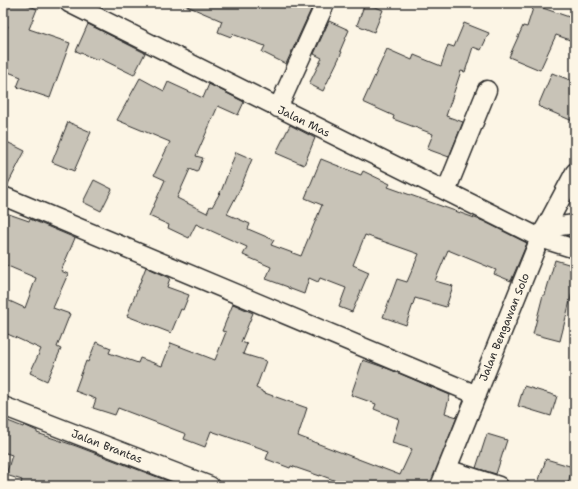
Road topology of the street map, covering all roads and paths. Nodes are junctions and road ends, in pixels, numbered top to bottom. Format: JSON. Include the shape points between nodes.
{"nodes":[{"id":1,"x":69,"y":3,"type":"edge"},
{"id":2,"x":325,"y":4,"type":"dead end"},
{"id":3,"x":487,"y":90,"type":"dead end"},
{"id":4,"x":278,"y":108,"type":"junction"},
{"id":5,"x":575,"y":172,"type":"edge"},
{"id":6,"x":446,"y":191,"type":"junction"},
{"id":7,"x":3,"y":196,"type":"edge"},
{"id":8,"x":575,"y":224,"type":"edge"},
{"id":9,"x":542,"y":233,"type":"junction"},
{"id":10,"x":575,"y":249,"type":"edge"},
{"id":11,"x":476,"y":395,"type":"junction"},
{"id":12,"x":3,"y":406,"type":"edge"},
{"id":13,"x":447,"y":469,"type":"junction"},
{"id":14,"x":210,"y":486,"type":"edge"},
{"id":15,"x":440,"y":486,"type":"edge"},
{"id":16,"x":499,"y":486,"type":"edge"}],
"edges":[{"from":1,"to":4,"type":"street","name":"Jalan Mas"},
{"from":2,"to":4,"type":"street"},
{"from":3,"to":6,"type":"street"},
{"from":4,"to":6,"type":"street","name":"Jalan Mas"},
{"from":5,"to":9,"type":"street","name":"Jalan Bengawan Solo"},
{"from":6,"to":9,"type":"street","name":"Jalan Mas"},
{"from":7,"to":11,"type":"street"},
{"from":8,"to":9,"type":"street"},
{"from":9,"to":10,"type":"street","name":"Jalan Mas"},
{"from":9,"to":11,"type":"street","name":"Jalan Bengawan Solo"},
{"from":11,"to":13,"type":"street","name":"Jalan Bengawan Solo"},
{"from":12,"to":14,"type":"street","name":"Jalan Brantas"},
{"from":13,"to":15,"type":"street","name":"Jalan Bengawan Solo"},
{"from":13,"to":16,"type":"street"}]}
